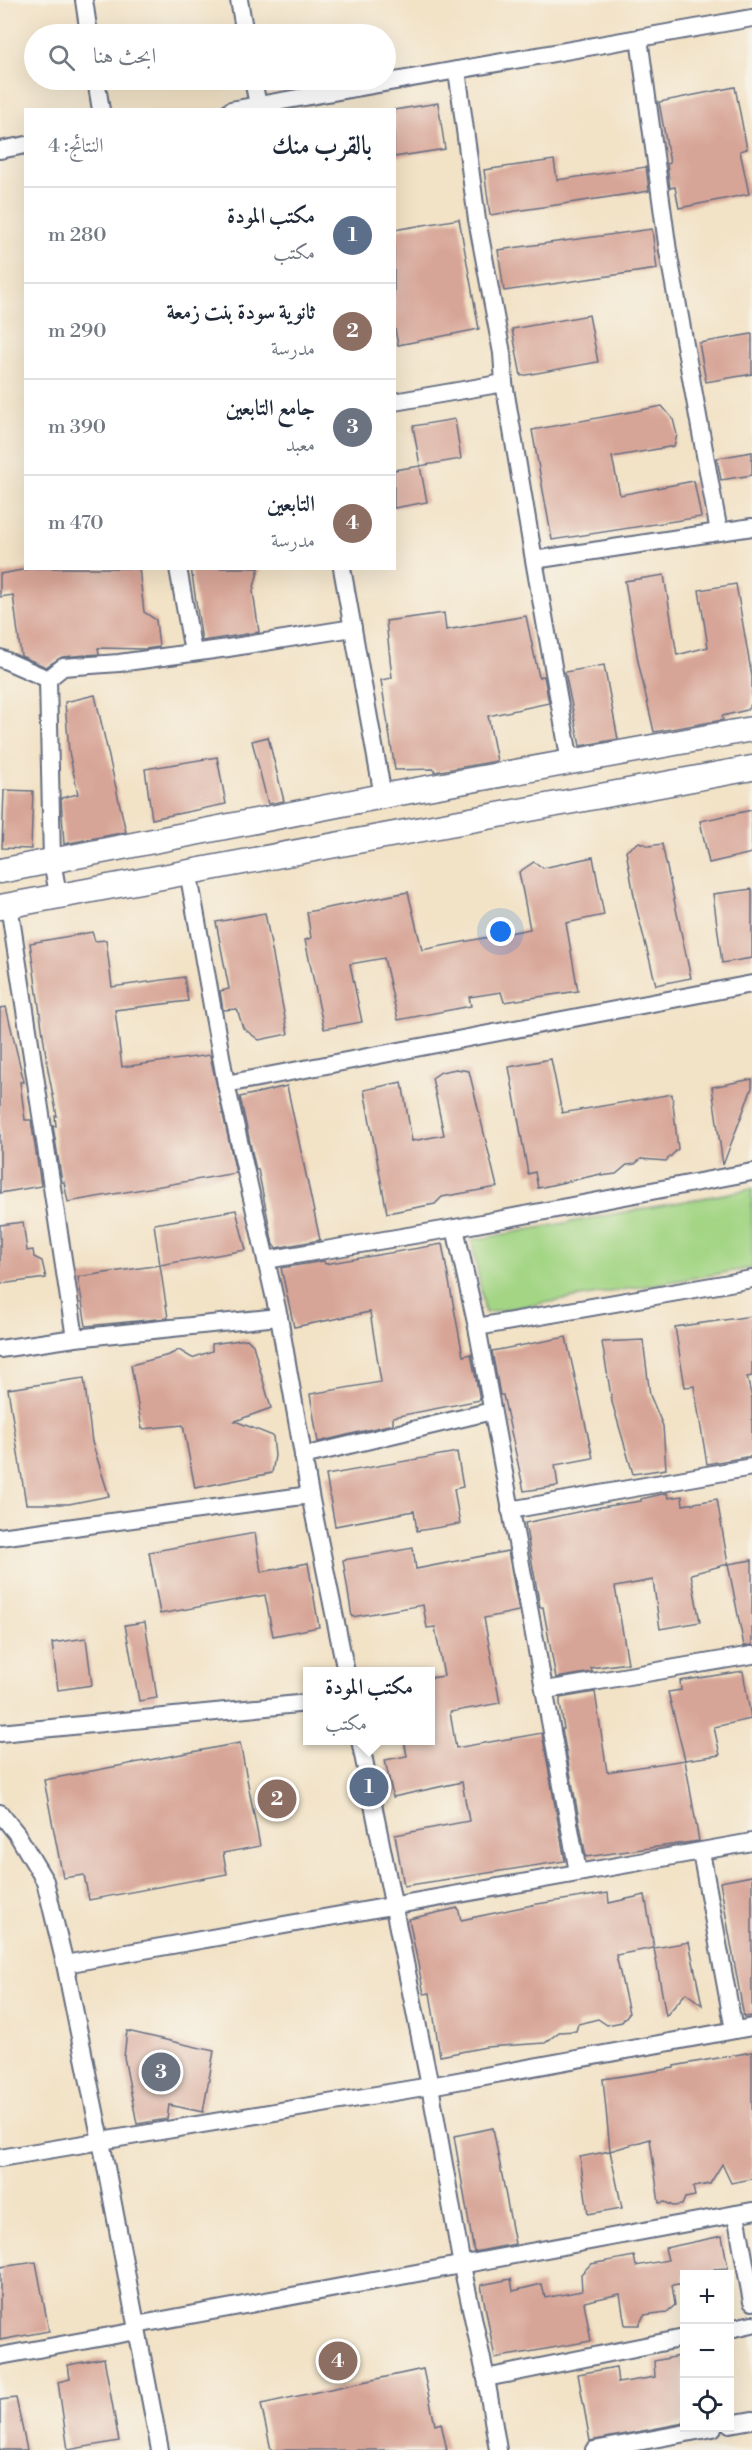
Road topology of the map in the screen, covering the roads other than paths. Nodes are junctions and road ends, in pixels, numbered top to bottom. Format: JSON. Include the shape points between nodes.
{"nodes":[{"id":1,"x":84,"y":0,"type":"edge"},
{"id":2,"x":239,"y":0,"type":"edge"},
{"id":3,"x":752,"y":18,"type":"edge"},
{"id":4,"x":88,"y":24,"type":"edge"},
{"id":5,"x":243,"y":24,"type":"edge"},
{"id":6,"x":639,"y":38,"type":"junction"},
{"id":7,"x":457,"y":70,"type":"junction"},
{"id":8,"x":396,"y":81,"type":"edge"},
{"id":9,"x":98,"y":90,"type":"edge"},
{"id":10,"x":255,"y":90,"type":"edge"},
{"id":11,"x":349,"y":90,"type":"edge"},
{"id":12,"x":258,"y":107,"type":"edge"},
{"id":13,"x":101,"y":108,"type":"edge"},
{"id":14,"x":24,"y":145,"type":"edge"},
{"id":15,"x":0,"y":150,"type":"edge"},
{"id":16,"x":504,"y":383,"type":"junction"},
{"id":17,"x":396,"y":402,"type":"edge"},
{"id":18,"x":752,"y":527,"type":"edge"},
{"id":19,"x":719,"y":532,"type":"junction"},
{"id":20,"x":534,"y":560,"type":"junction"},
{"id":21,"x":178,"y":570,"type":"edge"},
{"id":22,"x":342,"y":570,"type":"edge"},
{"id":23,"x":352,"y":628,"type":"junction"},
{"id":24,"x":193,"y":652,"type":"junction"},
{"id":25,"x":0,"y":658,"type":"edge"},
{"id":26,"x":48,"y":680,"type":"junction"},
{"id":27,"x":752,"y":729,"type":"edge"},
{"id":28,"x":570,"y":762,"type":"junction"},
{"id":29,"x":752,"y":768,"type":"edge"},
{"id":30,"x":383,"y":796,"type":"junction"},
{"id":31,"x":52,"y":860,"type":"junction"},
{"id":32,"x":0,"y":871,"type":"edge"},
{"id":33,"x":188,"y":871,"type":"junction"},
{"id":34,"x":58,"y":895,"type":"junction"},
{"id":35,"x":5,"y":906,"type":"edge"},
{"id":36,"x":752,"y":984,"type":"edge"},
{"id":37,"x":226,"y":1084,"type":"junction"},
{"id":38,"x":752,"y":1172,"type":"edge"},
{"id":39,"x":454,"y":1228,"type":"junction"},
{"id":40,"x":266,"y":1260,"type":"junction"},
{"id":41,"x":752,"y":1279,"type":"edge"},
{"id":42,"x":279,"y":1317,"type":"junction"},
{"id":43,"x":477,"y":1327,"type":"junction"},
{"id":44,"x":75,"y":1338,"type":"junction"},
{"id":45,"x":0,"y":1349,"type":"edge"},
{"id":46,"x":492,"y":1411,"type":"junction"},
{"id":47,"x":303,"y":1456,"type":"junction"},
{"id":48,"x":752,"y":1467,"type":"edge"},
{"id":49,"x":310,"y":1495,"type":"junction"},
{"id":50,"x":510,"y":1510,"type":"junction"},
{"id":51,"x":0,"y":1537,"type":"edge"},
{"id":52,"x":752,"y":1655,"type":"edge"},
{"id":53,"x":345,"y":1667,"type":"edge"},
{"id":54,"x":546,"y":1690,"type":"junction"},
{"id":55,"x":303,"y":1703,"type":"edge"},
{"id":56,"x":0,"y":1733,"type":"edge"},
{"id":57,"x":361,"y":1745,"type":"edge"},
{"id":58,"x":0,"y":1813,"type":"edge"},
{"id":59,"x":752,"y":1842,"type":"edge"},
{"id":60,"x":701,"y":1852,"type":"junction"},
{"id":61,"x":578,"y":1872,"type":"junction"},
{"id":62,"x":394,"y":1906,"type":"junction"},
{"id":63,"x":65,"y":1964,"type":"junction"},
{"id":64,"x":752,"y":2027,"type":"edge"},
{"id":65,"x":734,"y":2030,"type":"junction"},
{"id":66,"x":430,"y":2086,"type":"junction"},
{"id":67,"x":101,"y":2141,"type":"junction"},
{"id":68,"x":0,"y":2158,"type":"edge"},
{"id":69,"x":744,"y":2212,"type":"edge"},
{"id":70,"x":462,"y":2266,"type":"junction"},
{"id":71,"x":752,"y":2302,"type":"edge"},
{"id":72,"x":752,"y":2324,"type":"edge"},
{"id":73,"x":137,"y":2328,"type":"junction"},
{"id":74,"x":734,"y":2328,"type":"edge"},
{"id":75,"x":680,"y":2339,"type":"edge"},
{"id":76,"x":0,"y":2356,"type":"edge"},
{"id":77,"x":486,"y":2378,"type":"junction"},
{"id":78,"x":752,"y":2420,"type":"edge"},
{"id":79,"x":734,"y":2423,"type":"edge"},
{"id":80,"x":687,"y":2432,"type":"edge"},
{"id":81,"x":160,"y":2450,"type":"edge"},
{"id":82,"x":498,"y":2450,"type":"edge"},
{"id":83,"x":594,"y":2450,"type":"edge"}],
"edges":[{"from":1,"to":4,"type":"street"},
{"from":2,"to":5,"type":"street"},
{"from":3,"to":6,"type":"street"},
{"from":6,"to":7,"type":"street"},
{"from":6,"to":19,"type":"street","via":[[668,251]]},
{"from":7,"to":8,"type":"street"},
{"from":7,"to":16,"type":"street"},
{"from":9,"to":13,"type":"street"},
{"from":10,"to":12,"type":"street"},
{"from":11,"to":12,"type":"street"},
{"from":14,"to":15,"type":"street"},
{"from":16,"to":17,"type":"street"},
{"from":16,"to":20,"type":"street"},
{"from":18,"to":19,"type":"street"},
{"from":19,"to":20,"type":"street"},
{"from":20,"to":28,"type":"street"},
{"from":21,"to":24,"type":"street"},
{"from":22,"to":23,"type":"street"},
{"from":23,"to":24,"type":"street"},
{"from":23,"to":30,"type":"street"},
{"from":24,"to":26,"type":"street","via":[[63,667]]},
{"from":25,"to":26,"type":"street"},
{"from":26,"to":31,"type":"street"},
{"from":27,"to":28,"type":"street"},
{"from":28,"to":30,"type":"street"},
{"from":29,"to":33,"type":"street"},
{"from":30,"to":31,"type":"street"},
{"from":31,"to":32,"type":"street"},
{"from":31,"to":34,"type":"street"},
{"from":33,"to":34,"type":"street"},
{"from":33,"to":37,"type":"street"},
{"from":34,"to":35,"type":"street"},
{"from":35,"to":44,"type":"street"},
{"from":36,"to":37,"type":"street"},
{"from":37,"to":40,"type":"street"},
{"from":38,"to":39,"type":"street"},
{"from":39,"to":40,"type":"street"},
{"from":39,"to":43,"type":"street"},
{"from":40,"to":42,"type":"street"},
{"from":41,"to":43,"type":"street"},
{"from":42,"to":44,"type":"street"},
{"from":42,"to":47,"type":"street"},
{"from":43,"to":46,"type":"street"},
{"from":44,"to":45,"type":"street"},
{"from":46,"to":47,"type":"street"},
{"from":46,"to":50,"type":"street"},
{"from":47,"to":49,"type":"street"},
{"from":48,"to":50,"type":"street"},
{"from":49,"to":51,"type":"street"},
{"from":49,"to":53,"type":"street"},
{"from":50,"to":54,"type":"street"},
{"from":52,"to":54,"type":"street"},
{"from":54,"to":61,"type":"street"},
{"from":55,"to":56,"type":"street"},
{"from":57,"to":62,"type":"street"},
{"from":58,"to":63,"type":"street","via":[[45,1881]]},
{"from":59,"to":60,"type":"street"},
{"from":60,"to":61,"type":"street"},
{"from":60,"to":65,"type":"street"},
{"from":61,"to":62,"type":"street"},
{"from":62,"to":63,"type":"street"},
{"from":62,"to":66,"type":"street"},
{"from":63,"to":67,"type":"street"},
{"from":64,"to":65,"type":"street"},
{"from":65,"to":66,"type":"street"},
{"from":66,"to":67,"type":"street"},
{"from":66,"to":70,"type":"street"},
{"from":67,"to":68,"type":"street"},
{"from":67,"to":73,"type":"street"},
{"from":69,"to":70,"type":"street"},
{"from":69,"to":71,"type":"street"},
{"from":70,"to":73,"type":"street"},
{"from":70,"to":77,"type":"street"},
{"from":72,"to":74,"type":"street"},
{"from":73,"to":76,"type":"street"},
{"from":73,"to":81,"type":"street"},
{"from":75,"to":77,"type":"street"},
{"from":77,"to":82,"type":"street"},
{"from":78,"to":79,"type":"street"},
{"from":80,"to":83,"type":"street"}]}
